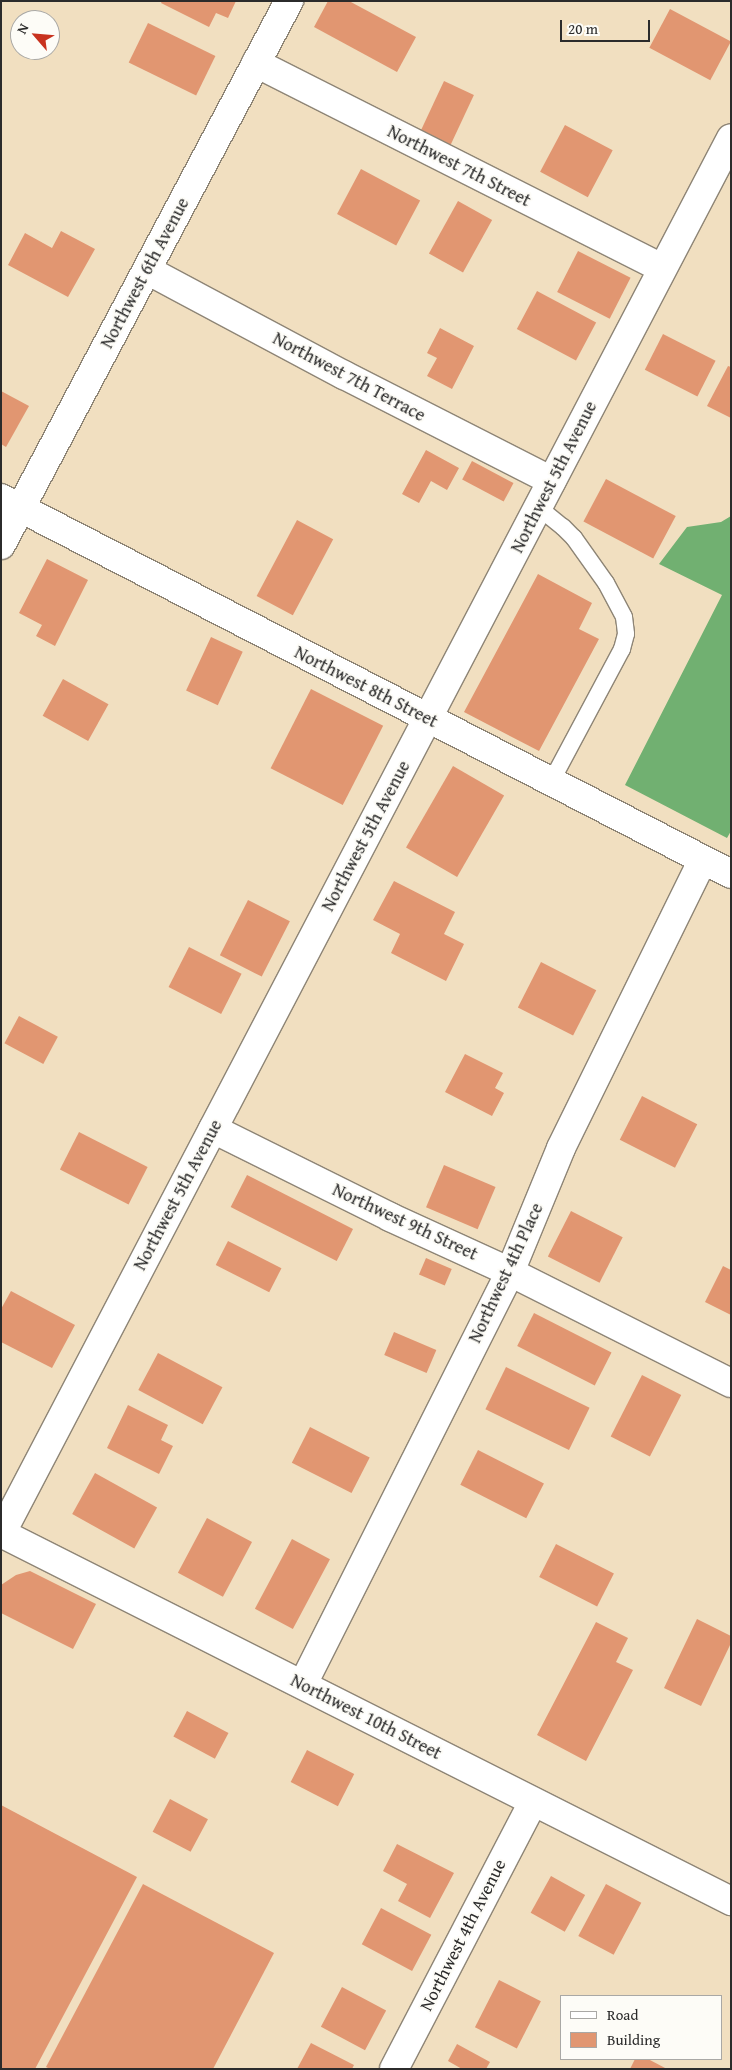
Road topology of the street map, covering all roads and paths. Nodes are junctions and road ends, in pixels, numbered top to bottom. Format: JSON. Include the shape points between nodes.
{"nodes":[{"id":1,"x":289,"y":1,"type":"edge"},
{"id":2,"x":256,"y":63,"type":"junction"},
{"id":3,"x":731,"y":138,"type":"edge"},
{"id":4,"x":662,"y":268,"type":"junction"},
{"id":5,"x":147,"y":270,"type":"junction"},
{"id":6,"x":552,"y":481,"type":"junction"},
{"id":7,"x":11,"y":503,"type":"edge"},
{"id":8,"x":538,"y":508,"type":"junction"},
{"id":9,"x":1,"y":545,"type":"edge"},
{"id":10,"x":428,"y":719,"type":"junction"},
{"id":11,"x":551,"y":782,"type":"junction"},
{"id":12,"x":703,"y":860,"type":"junction"},
{"id":13,"x":731,"y":874,"type":"edge"},
{"id":14,"x":213,"y":1129,"type":"junction"},
{"id":15,"x":510,"y":1272,"type":"junction"},
{"id":16,"x":731,"y":1383,"type":"edge"},
{"id":17,"x":1,"y":1533,"type":"edge"},
{"id":18,"x":304,"y":1684,"type":"junction"},
{"id":19,"x":533,"y":1802,"type":"junction"},
{"id":20,"x":731,"y":1901,"type":"edge"},
{"id":21,"x":394,"y":2069,"type":"edge"}],
"edges":[{"from":1,"to":2,"type":"street","name":"Northwest 6th Avenue"},
{"from":2,"to":4,"type":"street","name":"Northwest 7th Street"},
{"from":2,"to":5,"type":"street","name":"Northwest 6th Avenue"},
{"from":3,"to":4,"type":"street","name":"Northwest 5th Avenue"},
{"from":4,"to":6,"type":"street","name":"Northwest 5th Avenue"},
{"from":5,"to":6,"type":"street","name":"Northwest 7th Terrace"},
{"from":5,"to":7,"type":"street","name":"Northwest 6th Avenue"},
{"from":6,"to":8,"type":"street","name":"Northwest 5th Avenue"},
{"from":7,"to":9,"type":"street","name":"Northwest 6th Avenue"},
{"from":7,"to":10,"type":"street","name":"Northwest 8th Street"},
{"from":8,"to":10,"type":"street","name":"Northwest 5th Avenue"},
{"from":8,"to":11,"type":"lane","via":[[563,527],[600,576],[624,617],[626,634],[622,649]]},
{"from":10,"to":11,"type":"street","name":"Northwest 8th Street"},
{"from":10,"to":14,"type":"street","name":"Northwest 5th Avenue"},
{"from":11,"to":12,"type":"street","name":"Northwest 8th Street"},
{"from":12,"to":13,"type":"street","name":"Northwest 8th Street"},
{"from":12,"to":15,"type":"street","name":"Northwest 4th Place","via":[[561,1148]]},
{"from":14,"to":15,"type":"street","name":"Northwest 9th Street","via":[[390,1217]]},
{"from":14,"to":17,"type":"street","name":"Northwest 5th Avenue"},
{"from":15,"to":16,"type":"street","name":"Northwest 9th Street"},
{"from":15,"to":18,"type":"street","name":"Northwest 4th Place"},
{"from":17,"to":18,"type":"street","name":"Northwest 10th Street"},
{"from":18,"to":19,"type":"street","name":"Northwest 10th Street"},
{"from":19,"to":20,"type":"street","name":"Northwest 10th Street"},
{"from":19,"to":21,"type":"street","name":"Northwest 4th Avenue"}]}
